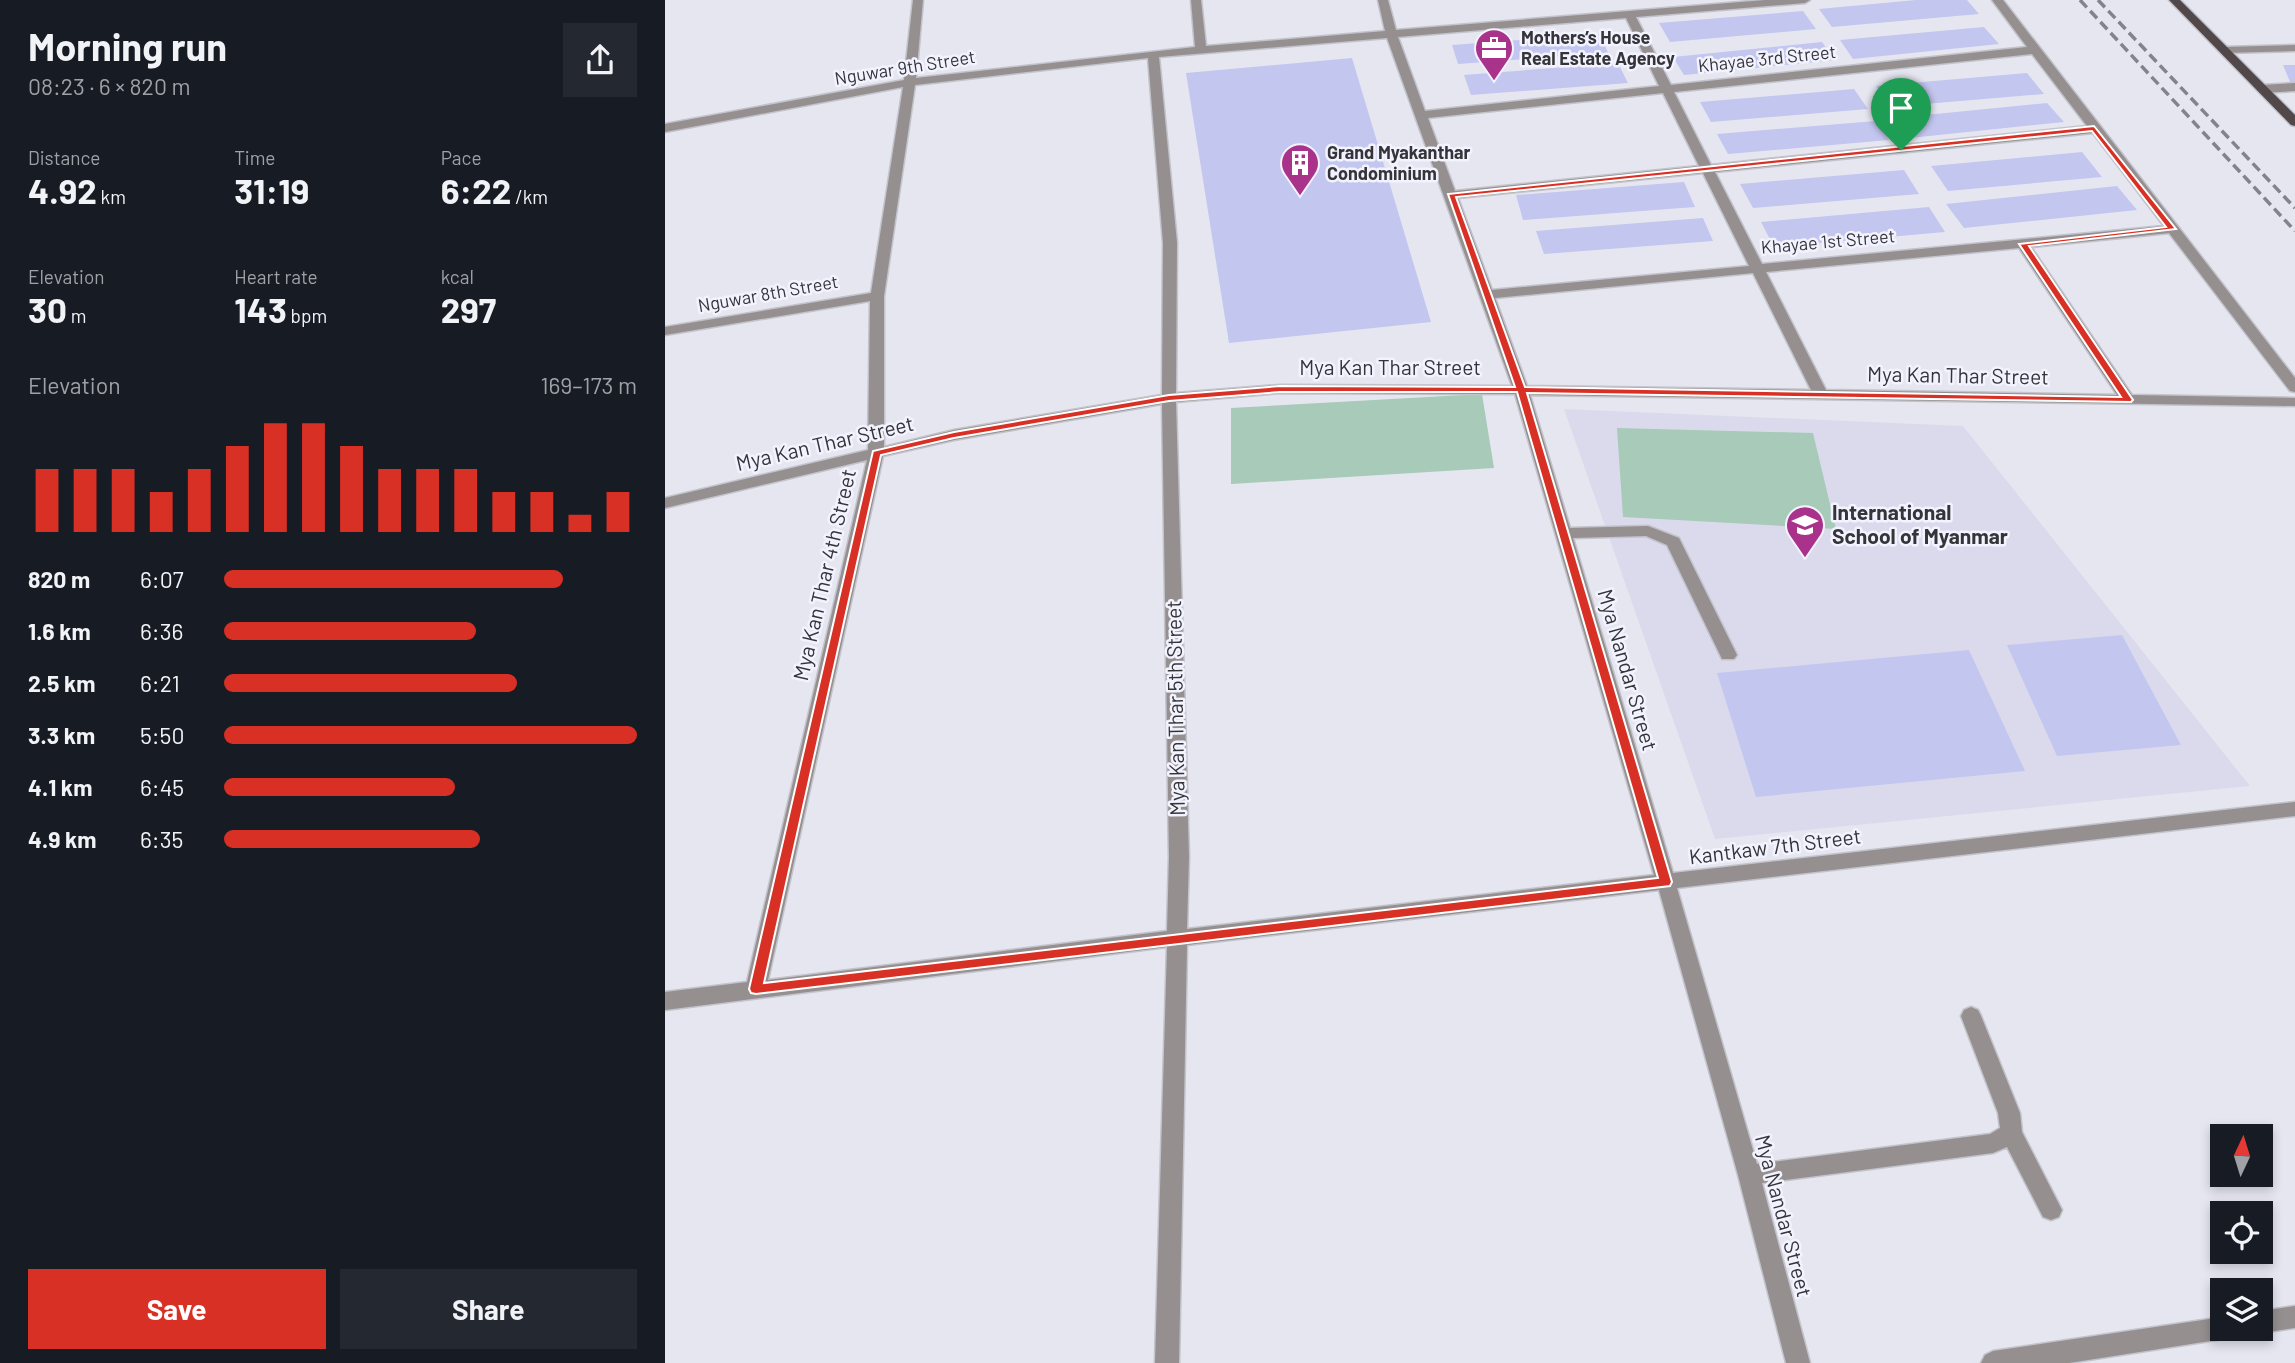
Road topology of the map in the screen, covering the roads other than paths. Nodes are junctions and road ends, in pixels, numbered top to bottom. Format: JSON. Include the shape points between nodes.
{"nodes":[{"id":1,"x":918,"y":0,"type":"edge"},
{"id":2,"x":1196,"y":0,"type":"edge"},
{"id":3,"x":1384,"y":0,"type":"edge"},
{"id":4,"x":1805,"y":0,"type":"edge"},
{"id":5,"x":1997,"y":0,"type":"edge"},
{"id":6,"x":2174,"y":0,"type":"edge"},
{"id":7,"x":1629,"y":14,"type":"junction"},
{"id":8,"x":1391,"y":33,"type":"junction"},
{"id":9,"x":2295,"y":48,"type":"edge"},
{"id":10,"x":1202,"y":50,"type":"junction"},
{"id":11,"x":2033,"y":50,"type":"junction"},
{"id":12,"x":2225,"y":51,"type":"junction"},
{"id":13,"x":1153,"y":54,"type":"junction"},
{"id":14,"x":910,"y":82,"type":"junction"},
{"id":15,"x":1666,"y":87,"type":"junction"},
{"id":16,"x":2295,"y":87,"type":"edge"},
{"id":17,"x":2262,"y":89,"type":"junction"},
{"id":18,"x":1421,"y":115,"type":"junction"},
{"id":19,"x":2295,"y":122,"type":"edge"},
{"id":20,"x":665,"y":128,"type":"edge"},
{"id":21,"x":2094,"y":129,"type":"junction"},
{"id":22,"x":1708,"y":171,"type":"junction"},
{"id":23,"x":1451,"y":195,"type":"junction"},
{"id":24,"x":2172,"y":229,"type":"junction"},
{"id":25,"x":2024,"y":244,"type":"junction"},
{"id":26,"x":1756,"y":267,"type":"junction"},
{"id":27,"x":1487,"y":295,"type":"junction"},
{"id":28,"x":877,"y":296,"type":"junction"},
{"id":29,"x":665,"y":331,"type":"edge"},
{"id":30,"x":2295,"y":388,"type":"edge"},
{"id":31,"x":1521,"y":390,"type":"junction"},
{"id":32,"x":1821,"y":396,"type":"junction"},
{"id":33,"x":1169,"y":398,"type":"junction"},
{"id":34,"x":2128,"y":400,"type":"junction"},
{"id":35,"x":2295,"y":402,"type":"edge"},
{"id":36,"x":876,"y":453,"type":"junction"},
{"id":37,"x":665,"y":503,"type":"edge"},
{"id":38,"x":1563,"y":533,"type":"junction"},
{"id":39,"x":1728,"y":655,"type":"dead end"},
{"id":40,"x":2295,"y":809,"type":"edge"},
{"id":41,"x":1666,"y":882,"type":"junction"},
{"id":42,"x":1177,"y":938,"type":"junction"},
{"id":43,"x":756,"y":989,"type":"junction"},
{"id":44,"x":665,"y":1001,"type":"edge"},
{"id":45,"x":1972,"y":1016,"type":"dead end"},
{"id":46,"x":2011,"y":1133,"type":"junction"},
{"id":47,"x":1749,"y":1175,"type":"junction"},
{"id":48,"x":2051,"y":1210,"type":"dead end"},
{"id":49,"x":2295,"y":1317,"type":"edge"},
{"id":50,"x":2273,"y":1320,"type":"edge"},
{"id":51,"x":2210,"y":1330,"type":"edge"},
{"id":52,"x":1167,"y":1363,"type":"edge"},
{"id":53,"x":1798,"y":1363,"type":"edge"},
{"id":54,"x":1993,"y":1363,"type":"edge"}],
"edges":[{"from":1,"to":14,"type":"street","name":"Mya Kan Thar 4th Street"},
{"from":2,"to":10,"type":"street"},
{"from":3,"to":8,"type":"street","name":"Mya Nandar Street"},
{"from":4,"to":7,"type":"street","name":"Nguwar 9th Street"},
{"from":5,"to":11,"type":"street"},
{"from":6,"to":12,"type":"main road"},
{"from":7,"to":8,"type":"street","name":"Nguwar 9th Street"},
{"from":7,"to":15,"type":"street"},
{"from":8,"to":10,"type":"street","name":"Nguwar 9th Street"},
{"from":8,"to":18,"type":"street","name":"Mya Nandar Street"},
{"from":9,"to":12,"type":"street"},
{"from":10,"to":13,"type":"street","name":"Nguwar 9th Street"},
{"from":11,"to":15,"type":"street","name":"Khayae 3rd Street"},
{"from":11,"to":21,"type":"street"},
{"from":12,"to":17,"type":"main road"},
{"from":13,"to":14,"type":"street","name":"Nguwar 9th Street"},
{"from":13,"to":33,"type":"street","name":"Mya Kan Thar 5th Street","via":[[1170,243]]},
{"from":14,"to":20,"type":"street","name":"Nguwar 9th Street"},
{"from":14,"to":28,"type":"street","name":"Mya Kan Thar 4th Street"},
{"from":15,"to":18,"type":"street","name":"Khayae 3rd Street"},
{"from":15,"to":22,"type":"street"},
{"from":16,"to":17,"type":"street"},
{"from":17,"to":19,"type":"main road"},
{"from":18,"to":23,"type":"street","name":"Mya Nandar Street"},
{"from":21,"to":22,"type":"street"},
{"from":21,"to":24,"type":"street"},
{"from":22,"to":23,"type":"street"},
{"from":22,"to":26,"type":"street"},
{"from":23,"to":27,"type":"street","name":"Mya Nandar Street"},
{"from":24,"to":25,"type":"street","name":"Khayae 1st Street"},
{"from":24,"to":30,"type":"street"},
{"from":25,"to":26,"type":"street","name":"Khayae 1st Street"},
{"from":25,"to":34,"type":"street"},
{"from":26,"to":27,"type":"street","name":"Khayae 1st Street"},
{"from":26,"to":32,"type":"street"},
{"from":27,"to":31,"type":"street","name":"Mya Nandar Street"},
{"from":28,"to":29,"type":"street","name":"Nguwar 8th Street"},
{"from":28,"to":36,"type":"street","name":"Mya Kan Thar 4th Street"},
{"from":31,"to":32,"type":"street","name":"Mya Kan Thar Street"},
{"from":31,"to":33,"type":"street","name":"Mya Kan Thar Street","via":[[1280,389]]},
{"from":31,"to":38,"type":"street","name":"Mya Nandar Street"},
{"from":32,"to":34,"type":"street","name":"Mya Kan Thar Street"},
{"from":33,"to":36,"type":"street","name":"Mya Kan Thar Street"},
{"from":33,"to":42,"type":"street","name":"Mya Kan Thar 5th Street"},
{"from":34,"to":35,"type":"street","name":"Mya Kan Thar Street"},
{"from":36,"to":37,"type":"street","name":"Mya Kan Thar Street"},
{"from":36,"to":43,"type":"street","name":"Mya Kan Thar 4th Street"},
{"from":38,"to":39,"type":"street","via":[[1648,531],[1673,542]]},
{"from":38,"to":41,"type":"street","name":"Mya Nandar Street"},
{"from":40,"to":41,"type":"street","name":"Kantkaw 7th Street"},
{"from":41,"to":42,"type":"street","name":"Kantkaw 7th Street"},
{"from":41,"to":47,"type":"street","name":"Mya Nandar Street"},
{"from":42,"to":43,"type":"street","name":"Kantkaw 7th Street"},
{"from":42,"to":52,"type":"street","name":"Mya Kan Thar 5th Street"},
{"from":43,"to":44,"type":"street","name":"Kantkaw 7th Street"},
{"from":45,"to":46,"type":"street","via":[[2010,1113]]},
{"from":46,"to":47,"type":"street","via":[[1993,1143]]},
{"from":46,"to":48,"type":"street"},
{"from":47,"to":53,"type":"street","name":"Mya Nandar Street"},
{"from":49,"to":50,"type":"street"},
{"from":51,"to":54,"type":"street"}]}
